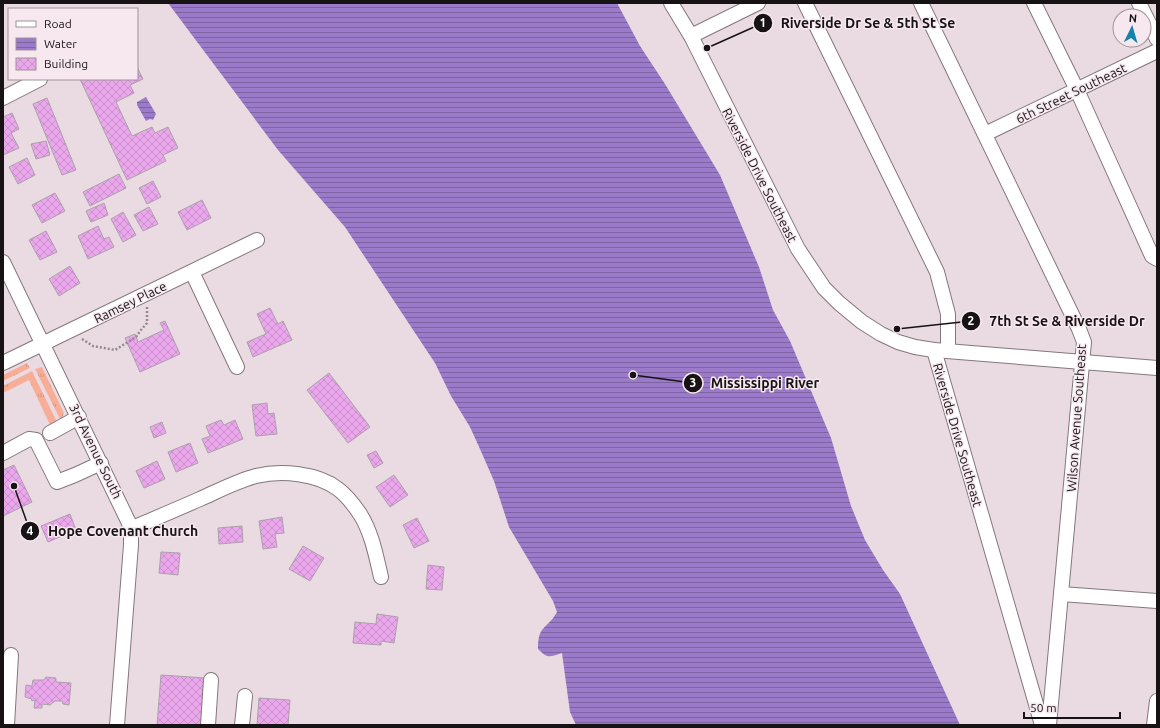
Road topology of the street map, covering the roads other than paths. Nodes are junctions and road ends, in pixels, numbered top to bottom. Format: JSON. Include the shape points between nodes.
{"nodes":[{"id":1,"x":671,"y":3,"type":"edge"},
{"id":2,"x":758,"y":3,"type":"edge"},
{"id":3,"x":805,"y":3,"type":"edge"},
{"id":4,"x":921,"y":3,"type":"edge"},
{"id":5,"x":1034,"y":3,"type":"edge"},
{"id":6,"x":1139,"y":3,"type":"edge"},
{"id":7,"x":691,"y":36,"type":"junction"},
{"id":8,"x":1157,"y":39,"type":"edge"},
{"id":9,"x":1157,"y":51,"type":"edge"},
{"id":10,"x":38,"y":80,"type":"edge"},
{"id":11,"x":1077,"y":90,"type":"junction"},
{"id":12,"x":3,"y":98,"type":"edge"},
{"id":13,"x":985,"y":134,"type":"junction"},
{"id":14,"x":257,"y":240,"type":"dead end"},
{"id":15,"x":1157,"y":259,"type":"edge"},
{"id":16,"x":3,"y":262,"type":"edge"},
{"id":17,"x":192,"y":272,"type":"junction"},
{"id":18,"x":44,"y":344,"type":"junction"},
{"id":19,"x":934,"y":350,"type":"junction"},
{"id":20,"x":948,"y":351,"type":"junction"},
{"id":21,"x":1082,"y":362,"type":"junction"},
{"id":22,"x":3,"y":364,"type":"edge"},
{"id":23,"x":237,"y":367,"type":"dead end"},
{"id":24,"x":1157,"y":368,"type":"edge"},
{"id":25,"x":79,"y":417,"type":"junction"},
{"id":26,"x":50,"y":433,"type":"dead end"},
{"id":27,"x":3,"y":453,"type":"edge"},
{"id":28,"x":101,"y":463,"type":"junction"},
{"id":29,"x":130,"y":529,"type":"junction"},
{"id":30,"x":381,"y":577,"type":"dead end"},
{"id":31,"x":1062,"y":594,"type":"junction"},
{"id":32,"x":1157,"y":601,"type":"edge"},
{"id":33,"x":11,"y":655,"type":"dead end"},
{"id":34,"x":211,"y":680,"type":"dead end"},
{"id":35,"x":245,"y":696,"type":"dead end"},
{"id":36,"x":1157,"y":701,"type":"edge"},
{"id":37,"x":7,"y":725,"type":"edge"},
{"id":38,"x":117,"y":725,"type":"edge"},
{"id":39,"x":208,"y":725,"type":"edge"},
{"id":40,"x":242,"y":725,"type":"edge"},
{"id":41,"x":1042,"y":725,"type":"edge"},
{"id":42,"x":1050,"y":725,"type":"edge"},
{"id":43,"x":1154,"y":725,"type":"edge"}],
"edges":[{"from":1,"to":7,"type":"street","name":"Riverside Drive Southeast"},
{"from":2,"to":7,"type":"street"},
{"from":3,"to":20,"type":"street","via":[[938,272],[948,314]]},
{"from":4,"to":13,"type":"street","name":"Wilson Avenue Southeast"},
{"from":5,"to":11,"type":"street"},
{"from":6,"to":8,"type":"street"},
{"from":7,"to":19,"type":"street","name":"Riverside Drive Southeast","via":[[798,249],[824,288],[862,322],[881,334],[898,342]]},
{"from":9,"to":11,"type":"street","name":"6th Street Southeast"},
{"from":10,"to":12,"type":"street"},
{"from":11,"to":13,"type":"street","name":"6th Street Southeast"},
{"from":11,"to":15,"type":"street","via":[[1152,256]]},
{"from":13,"to":21,"type":"street","name":"Wilson Avenue Southeast","via":[[1079,329],[1084,342]]},
{"from":14,"to":17,"type":"street","name":"Ramsey Place"},
{"from":16,"to":18,"type":"street","name":"3rd Avenue South"},
{"from":17,"to":18,"type":"street","name":"Ramsey Place"},
{"from":17,"to":23,"type":"street"},
{"from":18,"to":22,"type":"street","name":"Ramsey Place"},
{"from":18,"to":25,"type":"street","name":"3rd Avenue South"},
{"from":19,"to":20,"type":"street"},
{"from":19,"to":41,"type":"street","name":"Riverside Drive Southeast"},
{"from":20,"to":21,"type":"street"},
{"from":21,"to":24,"type":"street"},
{"from":21,"to":31,"type":"street","name":"Wilson Avenue Southeast"},
{"from":25,"to":26,"type":"street"},
{"from":25,"to":28,"type":"street","name":"3rd Avenue South"},
{"from":27,"to":28,"type":"street","via":[[34,439],[40,446],[56,482]]},
{"from":28,"to":29,"type":"street","name":"3rd Avenue South","via":[[128,517]]},
{"from":29,"to":30,"type":"street","via":[[238,482],[271,474],[297,474],[326,482],[337,488],[354,506],[371,537]]},
{"from":29,"to":38,"type":"street","name":"3rd Avenue South","via":[[131,545]]},
{"from":31,"to":32,"type":"street"},
{"from":31,"to":42,"type":"street","name":"Wilson Avenue Southeast"},
{"from":33,"to":37,"type":"street"},
{"from":34,"to":39,"type":"street"},
{"from":35,"to":40,"type":"street"},
{"from":36,"to":43,"type":"street"}]}
